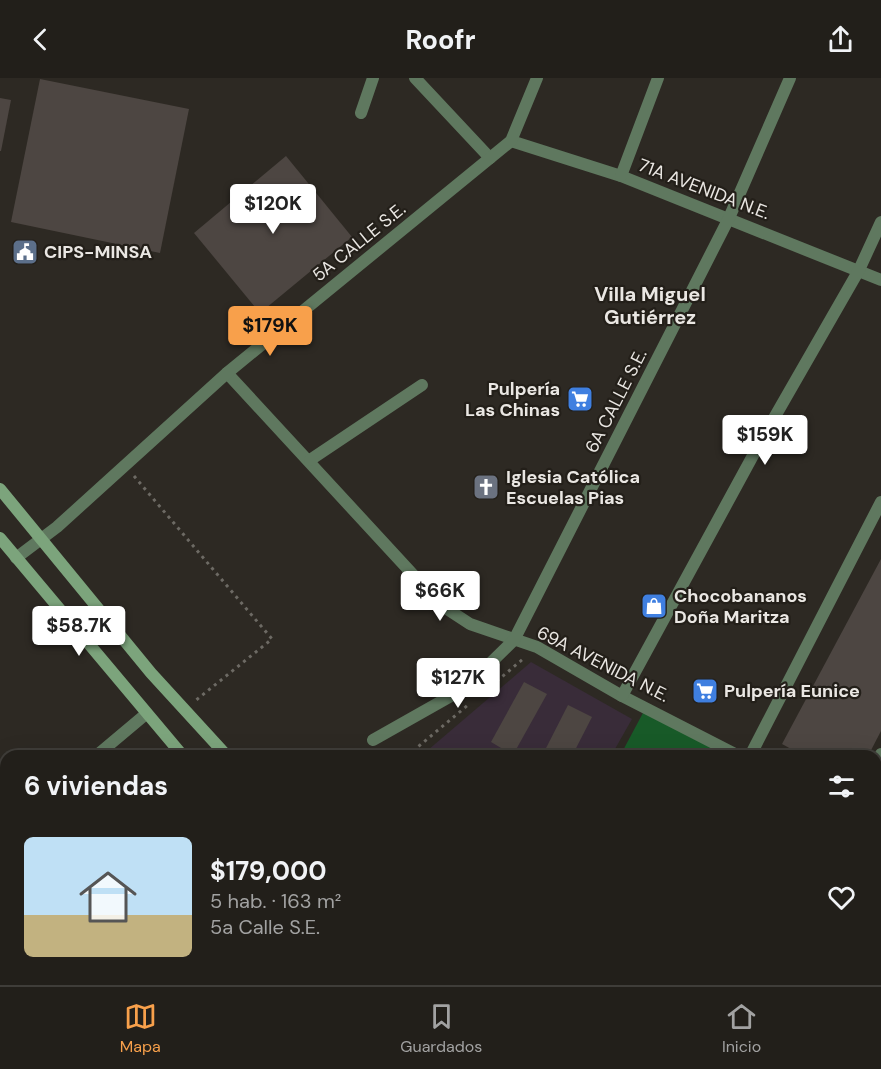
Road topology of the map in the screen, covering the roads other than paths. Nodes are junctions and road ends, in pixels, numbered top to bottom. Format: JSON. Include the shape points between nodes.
{"nodes":[{"id":1,"x":373,"y":78,"type":"edge"},
{"id":2,"x":415,"y":78,"type":"edge"},
{"id":3,"x":537,"y":78,"type":"edge"},
{"id":4,"x":658,"y":78,"type":"edge"},
{"id":5,"x":790,"y":78,"type":"edge"},
{"id":6,"x":361,"y":114,"type":"dead end"},
{"id":7,"x":511,"y":141,"type":"junction"},
{"id":8,"x":490,"y":158,"type":"junction"},
{"id":9,"x":621,"y":176,"type":"junction"},
{"id":10,"x":729,"y":218,"type":"junction"},
{"id":11,"x":881,"y":222,"type":"edge"},
{"id":12,"x":859,"y":270,"type":"junction"},
{"id":13,"x":881,"y":280,"type":"edge"},
{"id":14,"x":227,"y":373,"type":"junction"},
{"id":15,"x":422,"y":385,"type":"dead end"},
{"id":16,"x":310,"y":460,"type":"junction"},
{"id":17,"x":0,"y":489,"type":"edge"},
{"id":18,"x":881,"y":502,"type":"edge"},
{"id":19,"x":0,"y":538,"type":"edge"},
{"id":20,"x":40,"y":538,"type":"junction"},
{"id":21,"x":16,"y":558,"type":"junction"},
{"id":22,"x":514,"y":640,"type":"junction"},
{"id":23,"x":622,"y":696,"type":"junction"},
{"id":24,"x":146,"y":714,"type":"junction"},
{"id":25,"x":373,"y":740,"type":"dead end"},
{"id":26,"x":103,"y":750,"type":"edge"},
{"id":27,"x":178,"y":750,"type":"edge"},
{"id":28,"x":222,"y":750,"type":"edge"},
{"id":29,"x":727,"y":750,"type":"edge"},
{"id":30,"x":753,"y":750,"type":"edge"}],
"edges":[{"from":1,"to":6,"type":"street"},
{"from":2,"to":8,"type":"street"},
{"from":3,"to":7,"type":"street","name":"5A CALLE S.E."},
{"from":4,"to":9,"type":"street"},
{"from":5,"to":10,"type":"street","name":"6A CALLE S.E."},
{"from":7,"to":8,"type":"street","name":"5A CALLE S.E."},
{"from":7,"to":9,"type":"street","name":"71A AVENIDA N.E."},
{"from":8,"to":14,"type":"street","name":"5A CALLE S.E."},
{"from":9,"to":10,"type":"street","name":"71A AVENIDA N.E."},
{"from":10,"to":12,"type":"street","name":"71A AVENIDA N.E."},
{"from":10,"to":22,"type":"street","name":"6A CALLE S.E."},
{"from":11,"to":12,"type":"street"},
{"from":12,"to":13,"type":"street","name":"71A AVENIDA N.E."},
{"from":12,"to":23,"type":"street"},
{"from":14,"to":16,"type":"street","name":"69A AVENIDA N.E."},
{"from":14,"to":20,"type":"street","name":"5A CALLE S.E."},
{"from":15,"to":16,"type":"street"},
{"from":16,"to":22,"type":"street","name":"69A AVENIDA N.E.","via":[[441,605],[470,624]]},
{"from":17,"to":20,"type":"main road"},
{"from":18,"to":30,"type":"street"},
{"from":19,"to":21,"type":"main road"},
{"from":20,"to":21,"type":"street","name":"5A CALLE S.E."},
{"from":20,"to":28,"type":"main road","via":[[151,673]]},
{"from":21,"to":24,"type":"main road"},
{"from":22,"to":23,"type":"street","name":"69A AVENIDA N.E.","via":[[537,647]]},
{"from":22,"to":25,"type":"street","name":"6A CALLE S.E.","via":[[465,688]]},
{"from":23,"to":29,"type":"street","name":"69A AVENIDA N.E."},
{"from":24,"to":26,"type":"street"},
{"from":24,"to":27,"type":"main road"}]}
